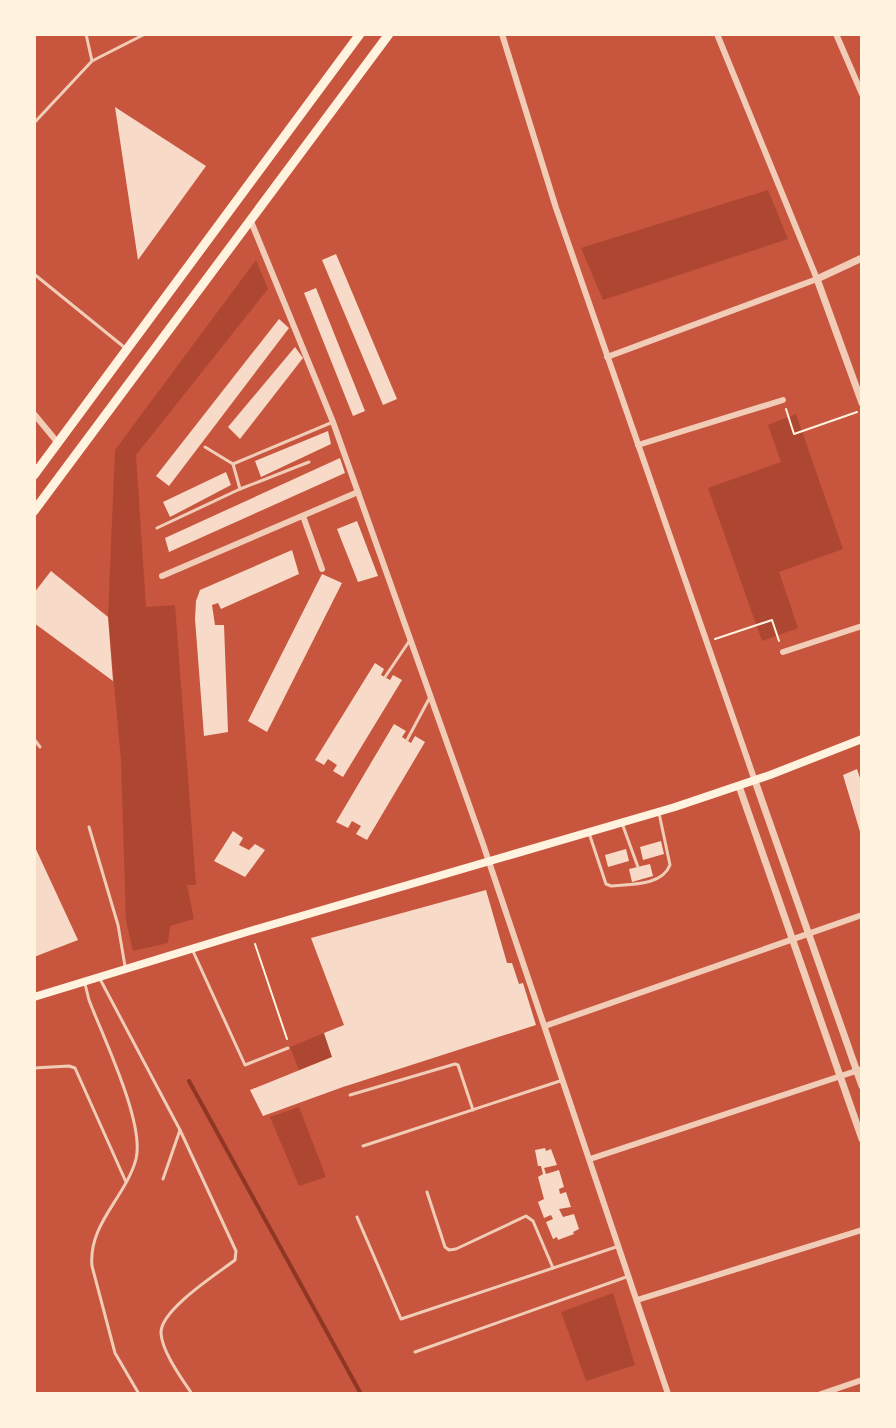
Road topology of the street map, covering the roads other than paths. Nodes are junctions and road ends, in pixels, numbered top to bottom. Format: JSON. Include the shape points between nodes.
{"nodes":[{"id":1,"x":86,"y":34,"type":"edge"},
{"id":2,"x":145,"y":34,"type":"edge"},
{"id":3,"x":360,"y":34,"type":"edge"},
{"id":4,"x":389,"y":34,"type":"edge"},
{"id":5,"x":502,"y":34,"type":"edge"},
{"id":6,"x":717,"y":34,"type":"edge"},
{"id":7,"x":836,"y":34,"type":"edge"},
{"id":8,"x":92,"y":61,"type":"junction"},
{"id":9,"x":862,"y":94,"type":"edge"},
{"id":10,"x":34,"y":123,"type":"edge"},
{"id":11,"x":250,"y":219,"type":"junction"},
{"id":12,"x":862,"y":258,"type":"edge"},
{"id":13,"x":34,"y":274,"type":"edge"},
{"id":14,"x":817,"y":279,"type":"junction"},
{"id":15,"x":127,"y":349,"type":"junction"},
{"id":16,"x":607,"y":357,"type":"junction"},
{"id":17,"x":783,"y":400,"type":"road end"},
{"id":18,"x":862,"y":403,"type":"edge"},
{"id":19,"x":34,"y":414,"type":"edge"},
{"id":20,"x":333,"y":422,"type":"junction"},
{"id":21,"x":58,"y":443,"type":"junction"},
{"id":22,"x":638,"y":445,"type":"junction"},
{"id":23,"x":205,"y":447,"type":"dead end"},
{"id":24,"x":309,"y":462,"type":"dead end"},
{"id":25,"x":233,"y":464,"type":"junction"},
{"id":26,"x":34,"y":475,"type":"edge"},
{"id":27,"x":240,"y":489,"type":"junction"},
{"id":28,"x":358,"y":492,"type":"junction"},
{"id":29,"x":34,"y":511,"type":"edge"},
{"id":30,"x":303,"y":516,"type":"junction"},
{"id":31,"x":157,"y":528,"type":"dead end"},
{"id":32,"x":322,"y":569,"type":"dead end"},
{"id":33,"x":162,"y":576,"type":"dead end"},
{"id":34,"x":862,"y":626,"type":"edge"},
{"id":35,"x":410,"y":640,"type":"junction"},
{"id":36,"x":783,"y":652,"type":"road end"},
{"id":37,"x":385,"y":677,"type":"dead end"},
{"id":38,"x":430,"y":697,"type":"junction"},
{"id":39,"x":34,"y":739,"type":"edge"},
{"id":40,"x":862,"y":739,"type":"edge"},
{"id":41,"x":407,"y":740,"type":"dead end"},
{"id":42,"x":40,"y":747,"type":"dead end"},
{"id":43,"x":755,"y":781,"type":"junction"},
{"id":44,"x":739,"y":786,"type":"junction"},
{"id":45,"x":659,"y":812,"type":"junction"},
{"id":46,"x":622,"y":823,"type":"junction"},
{"id":47,"x":89,"y":827,"type":"dead end"},
{"id":48,"x":589,"y":833,"type":"junction"},
{"id":49,"x":490,"y":861,"type":"junction"},
{"id":50,"x":638,"y":867,"type":"dead end"},
{"id":51,"x":862,"y":915,"type":"edge"},
{"id":52,"x":808,"y":934,"type":"junction"},
{"id":53,"x":793,"y":939,"type":"junction"},
{"id":54,"x":192,"y":949,"type":"junction"},
{"id":55,"x":126,"y":969,"type":"junction"},
{"id":56,"x":100,"y":977,"type":"junction"},
{"id":57,"x":85,"y":981,"type":"junction"},
{"id":58,"x":34,"y":997,"type":"edge"},
{"id":59,"x":545,"y":1026,"type":"junction"},
{"id":60,"x":288,"y":1048,"type":"road end"},
{"id":61,"x":34,"y":1068,"type":"edge"},
{"id":62,"x":859,"y":1070,"type":"edge"},
{"id":63,"x":840,"y":1076,"type":"junction"},
{"id":64,"x":563,"y":1080,"type":"junction"},
{"id":65,"x":862,"y":1086,"type":"edge"},
{"id":66,"x":350,"y":1095,"type":"dead end"},
{"id":67,"x":473,"y":1110,"type":"junction"},
{"id":68,"x":180,"y":1130,"type":"junction"},
{"id":69,"x":862,"y":1139,"type":"edge"},
{"id":70,"x":363,"y":1146,"type":"dead end"},
{"id":71,"x":590,"y":1159,"type":"junction"},
{"id":72,"x":163,"y":1179,"type":"dead end"},
{"id":73,"x":126,"y":1182,"type":"junction"},
{"id":74,"x":427,"y":1192,"type":"dead end"},
{"id":75,"x":357,"y":1217,"type":"dead end"},
{"id":76,"x":862,"y":1230,"type":"edge"},
{"id":77,"x":619,"y":1246,"type":"junction"},
{"id":78,"x":553,"y":1268,"type":"junction"},
{"id":79,"x":629,"y":1276,"type":"junction"},
{"id":80,"x":637,"y":1300,"type":"junction"},
{"id":81,"x":415,"y":1352,"type":"dead end"},
{"id":82,"x":862,"y":1380,"type":"edge"},
{"id":83,"x":139,"y":1394,"type":"edge"},
{"id":84,"x":192,"y":1394,"type":"edge"},
{"id":85,"x":668,"y":1394,"type":"edge"},
{"id":86,"x":821,"y":1394,"type":"edge"}],
"edges":[{"from":1,"to":8,"type":"lane"},
{"from":2,"to":8,"type":"lane"},
{"from":3,"to":15,"type":"main road"},
{"from":4,"to":11,"type":"main road"},
{"from":5,"to":16,"type":"street"},
{"from":6,"to":14,"type":"street"},
{"from":7,"to":9,"type":"street"},
{"from":8,"to":10,"type":"lane"},
{"from":11,"to":20,"type":"street"},
{"from":11,"to":29,"type":"main road"},
{"from":12,"to":14,"type":"street"},
{"from":13,"to":15,"type":"lane"},
{"from":14,"to":16,"type":"street"},
{"from":14,"to":18,"type":"street"},
{"from":15,"to":21,"type":"main road"},
{"from":16,"to":22,"type":"street"},
{"from":17,"to":22,"type":"street"},
{"from":19,"to":21,"type":"street"},
{"from":20,"to":25,"type":"lane"},
{"from":20,"to":28,"type":"street"},
{"from":21,"to":26,"type":"main road"},
{"from":22,"to":43,"type":"street"},
{"from":23,"to":25,"type":"lane"},
{"from":24,"to":27,"type":"lane"},
{"from":25,"to":27,"type":"lane"},
{"from":27,"to":31,"type":"lane"},
{"from":28,"to":30,"type":"street"},
{"from":28,"to":35,"type":"street"},
{"from":30,"to":32,"type":"street"},
{"from":30,"to":33,"type":"street"},
{"from":34,"to":36,"type":"street"},
{"from":35,"to":37,"type":"lane"},
{"from":35,"to":38,"type":"street"},
{"from":38,"to":41,"type":"lane"},
{"from":38,"to":49,"type":"street"},
{"from":39,"to":42,"type":"lane"},
{"from":40,"to":43,"type":"main road"},
{"from":43,"to":44,"type":"main road"},
{"from":43,"to":52,"type":"street"},
{"from":44,"to":45,"type":"main road"},
{"from":44,"to":53,"type":"street"},
{"from":45,"to":46,"type":"main road"},
{"from":45,"to":48,"type":"lane","via":[[670,865],[661,877],[606,884]]},
{"from":46,"to":48,"type":"main road"},
{"from":46,"to":50,"type":"lane"},
{"from":47,"to":55,"type":"lane"},
{"from":48,"to":49,"type":"main road"},
{"from":49,"to":54,"type":"main road"},
{"from":49,"to":59,"type":"street"},
{"from":51,"to":52,"type":"street"},
{"from":52,"to":53,"type":"street"},
{"from":52,"to":62,"type":"street"},
{"from":53,"to":59,"type":"street"},
{"from":53,"to":63,"type":"street"},
{"from":54,"to":55,"type":"main road"},
{"from":54,"to":60,"type":"lane","via":[[245,1065]]},
{"from":55,"to":56,"type":"main road"},
{"from":56,"to":57,"type":"main road"},
{"from":56,"to":68,"type":"lane"},
{"from":57,"to":58,"type":"main road"},
{"from":57,"to":73,"type":"lane","via":[[133,1114],[136,1157]]},
{"from":59,"to":64,"type":"street"},
{"from":61,"to":73,"type":"lane","via":[[75,1068]]},
{"from":62,"to":63,"type":"street"},
{"from":62,"to":65,"type":"street"},
{"from":63,"to":69,"type":"street"},
{"from":63,"to":71,"type":"street"},
{"from":64,"to":67,"type":"lane"},
{"from":64,"to":71,"type":"street"},
{"from":66,"to":67,"type":"lane","via":[[455,1064]]},
{"from":67,"to":70,"type":"lane"},
{"from":68,"to":72,"type":"lane"},
{"from":68,"to":84,"type":"lane","via":[[236,1251],[235,1260],[164,1322],[161,1334],[170,1360]]},
{"from":71,"to":77,"type":"street"},
{"from":73,"to":83,"type":"lane","via":[[96,1232],[91,1251],[115,1353]]},
{"from":74,"to":78,"type":"lane","via":[[449,1250],[526,1216]]},
{"from":75,"to":78,"type":"lane","via":[[401,1319]]},
{"from":76,"to":80,"type":"street"},
{"from":77,"to":78,"type":"lane"},
{"from":77,"to":79,"type":"street"},
{"from":79,"to":80,"type":"street"},
{"from":79,"to":81,"type":"lane"},
{"from":80,"to":85,"type":"street"},
{"from":82,"to":86,"type":"street"}]}
